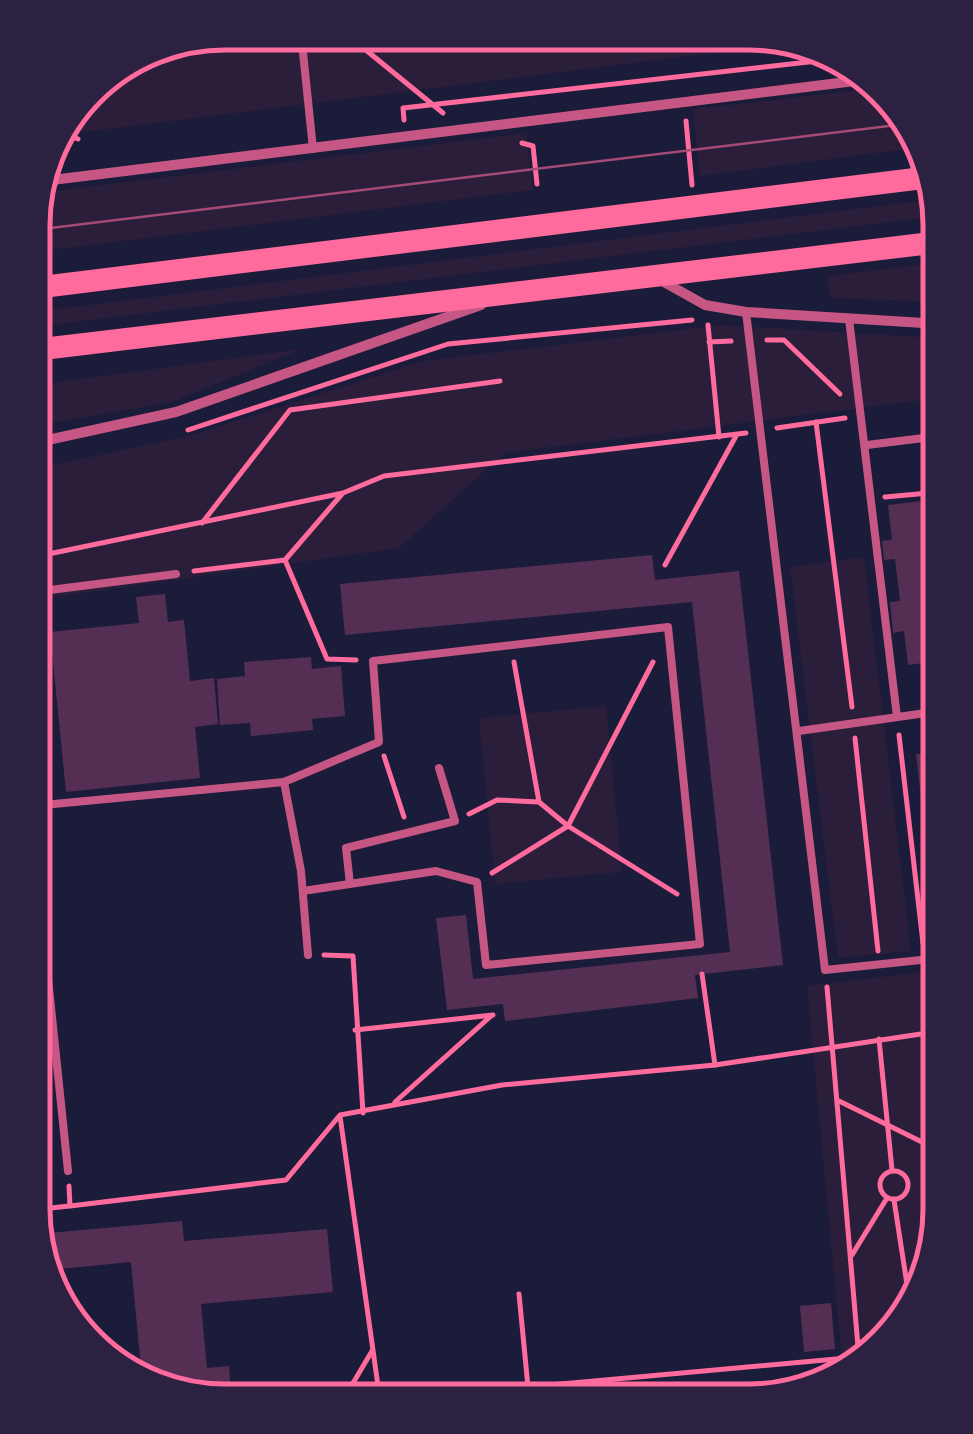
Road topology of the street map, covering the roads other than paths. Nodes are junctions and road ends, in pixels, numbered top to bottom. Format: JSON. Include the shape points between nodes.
{"nodes":[{"id":1,"x":302,"y":50,"type":"edge"},
{"id":2,"x":849,"y":82,"type":"edge"},
{"id":3,"x":312,"y":149,"type":"junction"},
{"id":4,"x":916,"y":179,"type":"edge"},
{"id":5,"x":56,"y":180,"type":"edge"},
{"id":6,"x":923,"y":244,"type":"edge"},
{"id":7,"x":652,"y":276,"type":"junction"},
{"id":8,"x":50,"y":286,"type":"edge"},
{"id":9,"x":525,"y":290,"type":"junction"},
{"id":10,"x":747,"y":317,"type":"junction"},
{"id":11,"x":849,"y":319,"type":"junction"},
{"id":12,"x":923,"y":323,"type":"edge"},
{"id":13,"x":50,"y":348,"type":"edge"},
{"id":14,"x":923,"y":438,"type":"edge"},
{"id":15,"x":50,"y":440,"type":"edge"},
{"id":16,"x":867,"y":445,"type":"junction"},
{"id":17,"x":176,"y":574,"type":"road end"},
{"id":18,"x":50,"y":590,"type":"edge"},
{"id":19,"x":923,"y":713,"type":"edge"},
{"id":20,"x":897,"y":717,"type":"junction"},
{"id":21,"x":799,"y":731,"type":"junction"},
{"id":22,"x":439,"y":768,"type":"dead end"},
{"id":23,"x":284,"y":782,"type":"junction"},
{"id":24,"x":50,"y":804,"type":"edge"},
{"id":25,"x":350,"y":884,"type":"junction"},
{"id":26,"x":303,"y":892,"type":"junction"},
{"id":27,"x":308,"y":955,"type":"road end"},
{"id":28,"x":923,"y":959,"type":"edge"},
{"id":29,"x":50,"y":998,"type":"edge"},
{"id":30,"x":68,"y":1171,"type":"road end"}],
"edges":[{"from":1,"to":3,"type":"lane"},
{"from":2,"to":3,"type":"street"},
{"from":3,"to":5,"type":"street"},
{"from":4,"to":8,"type":"main road"},
{"from":6,"to":7,"type":"main road"},
{"from":7,"to":9,"type":"main road"},
{"from":7,"to":10,"type":"street","via":[[706,305]]},
{"from":9,"to":13,"type":"main road"},
{"from":9,"to":15,"type":"street","via":[[176,412]]},
{"from":10,"to":11,"type":"street"},
{"from":10,"to":21,"type":"lane"},
{"from":11,"to":12,"type":"street"},
{"from":11,"to":16,"type":"lane"},
{"from":14,"to":16,"type":"lane"},
{"from":16,"to":20,"type":"lane"},
{"from":17,"to":18,"type":"lane"},
{"from":19,"to":20,"type":"lane"},
{"from":20,"to":21,"type":"lane"},
{"from":21,"to":28,"type":"lane","via":[[825,970]]},
{"from":22,"to":25,"type":"lane","via":[[456,821],[346,848]]},
{"from":23,"to":24,"type":"lane"},
{"from":23,"to":25,"type":"lane","via":[[379,742],[373,661],[668,628],[700,944],[486,966],[477,882],[436,871]]},
{"from":23,"to":26,"type":"lane"},
{"from":25,"to":26,"type":"lane"},
{"from":26,"to":27,"type":"lane"},
{"from":29,"to":30,"type":"lane"}]}
